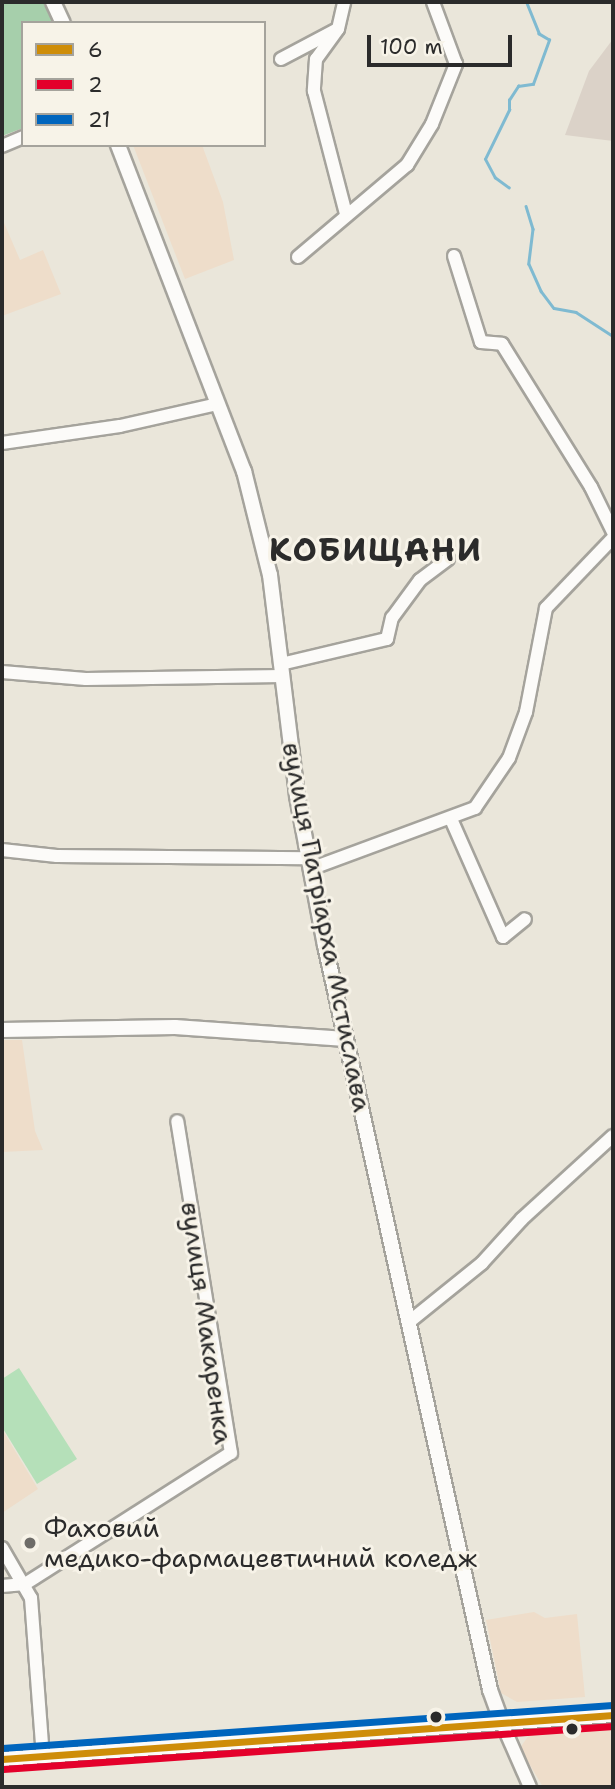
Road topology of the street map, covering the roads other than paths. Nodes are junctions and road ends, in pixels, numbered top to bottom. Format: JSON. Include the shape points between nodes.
{"nodes":[{"id":1,"x":53,"y":2,"type":"edge"},
{"id":2,"x":344,"y":2,"type":"edge"},
{"id":3,"x":433,"y":2,"type":"edge"},
{"id":4,"x":62,"y":21,"type":"edge"},
{"id":5,"x":338,"y":29,"type":"junction"},
{"id":6,"x":281,"y":59,"type":"dead end"},
{"id":7,"x":21,"y":138,"type":"edge"},
{"id":8,"x":2,"y":146,"type":"edge"},
{"id":9,"x":119,"y":147,"type":"edge"},
{"id":10,"x":346,"y":214,"type":"junction"},
{"id":11,"x":454,"y":256,"type":"dead end"},
{"id":12,"x":298,"y":257,"type":"dead end"},
{"id":13,"x":218,"y":404,"type":"junction"},
{"id":14,"x":2,"y":443,"type":"edge"},
{"id":15,"x":613,"y":531,"type":"edge"},
{"id":16,"x":613,"y":538,"type":"edge"},
{"id":17,"x":448,"y":559,"type":"dead end"},
{"id":18,"x":281,"y":670,"type":"junction"},
{"id":19,"x":2,"y":672,"type":"edge"},
{"id":20,"x":451,"y":819,"type":"junction"},
{"id":21,"x":2,"y":850,"type":"edge"},
{"id":22,"x":309,"y":864,"type":"junction"},
{"id":23,"x":525,"y":919,"type":"dead end"},
{"id":24,"x":2,"y":1030,"type":"edge"},
{"id":25,"x":346,"y":1040,"type":"junction"},
{"id":26,"x":177,"y":1121,"type":"dead end"},
{"id":27,"x":613,"y":1136,"type":"edge"},
{"id":28,"x":409,"y":1322,"type":"junction"},
{"id":29,"x":2,"y":1548,"type":"edge"},
{"id":30,"x":25,"y":1584,"type":"junction"},
{"id":31,"x":2,"y":1586,"type":"edge"},
{"id":32,"x":613,"y":1715,"type":"edge"},
{"id":33,"x":501,"y":1721,"type":"junction"},
{"id":34,"x":43,"y":1756,"type":"junction"},
{"id":35,"x":2,"y":1759,"type":"edge"},
{"id":36,"x":530,"y":1787,"type":"edge"}],
"edges":[{"from":1,"to":4,"type":"main road"},
{"from":2,"to":5,"type":"street"},
{"from":3,"to":10,"type":"street","via":[[455,73],[407,165]]},
{"from":5,"to":6,"type":"street"},
{"from":5,"to":10,"type":"street","via":[[316,59],[314,91]]},
{"from":7,"to":8,"type":"street"},
{"from":9,"to":13,"type":"main road","name":"вулиця Патріарха Мстислава"},
{"from":10,"to":12,"type":"street"},
{"from":11,"to":15,"type":"street","via":[[481,342],[502,344],[591,487]]},
{"from":13,"to":14,"type":"street","via":[[120,426]]},
{"from":13,"to":18,"type":"main road","name":"вулиця Патріарха Мстислава","via":[[244,471],[270,575]]},
{"from":16,"to":20,"type":"street","via":[[546,608],[526,712],[509,758],[475,808]]},
{"from":17,"to":18,"type":"street","via":[[420,580],[392,618],[387,639]]},
{"from":18,"to":19,"type":"street","via":[[86,679]]},
{"from":18,"to":22,"type":"main road","name":"вулиця Патріарха Мстислава"},
{"from":20,"to":22,"type":"street"},
{"from":20,"to":23,"type":"street","via":[[463,855],[503,937]]},
{"from":21,"to":22,"type":"street"},
{"from":22,"to":25,"type":"main road","name":"вулиця Патріарха Мстислава"},
{"from":24,"to":25,"type":"main road","via":[[175,1027]]},
{"from":25,"to":28,"type":"main road","name":"вулиця Патріарха Мстислава"},
{"from":26,"to":30,"type":"street","name":"вулиця Макаренка","via":[[231,1453]]},
{"from":27,"to":28,"type":"street","via":[[522,1219],[482,1264]]},
{"from":28,"to":33,"type":"main road","name":"вулиця Патріарха Мстислава","via":[[490,1690]]},
{"from":29,"to":30,"type":"street"},
{"from":30,"to":31,"type":"street"},
{"from":30,"to":34,"type":"street","via":[[31,1598]]},
{"from":32,"to":33,"type":"main road"},
{"from":33,"to":34,"type":"main road"},
{"from":33,"to":36,"type":"street"},
{"from":34,"to":35,"type":"main road"}]}
